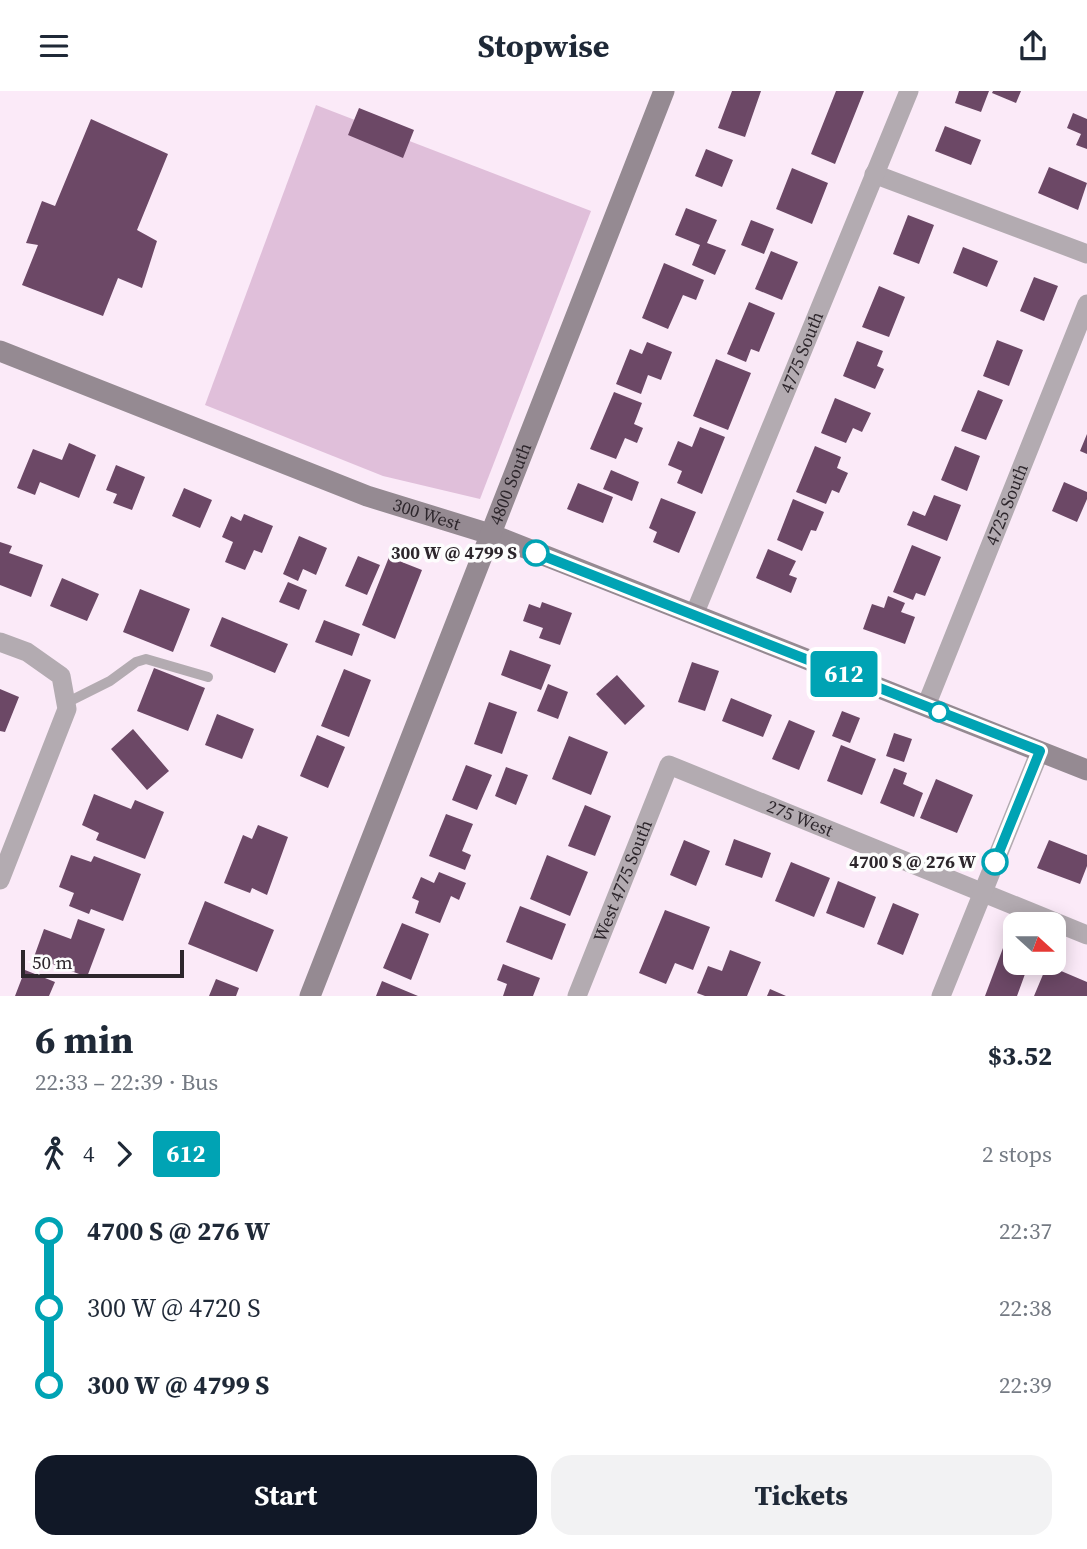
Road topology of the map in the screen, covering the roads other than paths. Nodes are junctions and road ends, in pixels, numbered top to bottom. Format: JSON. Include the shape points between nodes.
{"nodes":[{"id":1,"x":664,"y":91,"type":"edge"},
{"id":2,"x":909,"y":91,"type":"edge"},
{"id":3,"x":874,"y":174,"type":"junction"},
{"id":4,"x":1087,"y":254,"type":"edge"},
{"id":5,"x":1087,"y":304,"type":"edge"},
{"id":6,"x":0,"y":351,"type":"edge"},
{"id":7,"x":490,"y":534,"type":"junction"},
{"id":8,"x":694,"y":615,"type":"junction"},
{"id":9,"x":0,"y":642,"type":"edge"},
{"id":10,"x":208,"y":677,"type":"dead end"},
{"id":11,"x":66,"y":703,"type":"junction"},
{"id":12,"x":926,"y":706,"type":"junction"},
{"id":13,"x":1040,"y":751,"type":"junction"},
{"id":14,"x":669,"y":765,"type":"joint"},
{"id":15,"x":1087,"y":770,"type":"edge"},
{"id":16,"x":0,"y":880,"type":"edge"},
{"id":17,"x":983,"y":893,"type":"junction"},
{"id":18,"x":1087,"y":935,"type":"edge"},
{"id":19,"x":310,"y":996,"type":"edge"},
{"id":20,"x":578,"y":996,"type":"edge"},
{"id":21,"x":941,"y":996,"type":"edge"}],
"edges":[{"from":1,"to":7,"type":"main road","name":"4800 South"},
{"from":2,"to":3,"type":"street","name":"4775 South"},
{"from":3,"to":4,"type":"street"},
{"from":3,"to":8,"type":"street","name":"4775 South"},
{"from":5,"to":12,"type":"street","name":"4725 South"},
{"from":6,"to":7,"type":"main road","name":"300 West","via":[[367,496]]},
{"from":7,"to":8,"type":"main road","name":"300 West"},
{"from":7,"to":19,"type":"main road","name":"4800 South"},
{"from":8,"to":12,"type":"main road","name":"300 West"},
{"from":9,"to":11,"type":"street","via":[[27,652],[61,676]]},
{"from":10,"to":11,"type":"lane","via":[[146,659]]},
{"from":11,"to":16,"type":"street"},
{"from":12,"to":13,"type":"main road","name":"300 West"},
{"from":13,"to":15,"type":"main road","name":"300 West"},
{"from":13,"to":17,"type":"street"},
{"from":14,"to":17,"type":"street","name":"275 West"},
{"from":14,"to":20,"type":"street","name":"West 4775 South"},
{"from":17,"to":18,"type":"street","name":"275 West"},
{"from":17,"to":21,"type":"street"}]}
